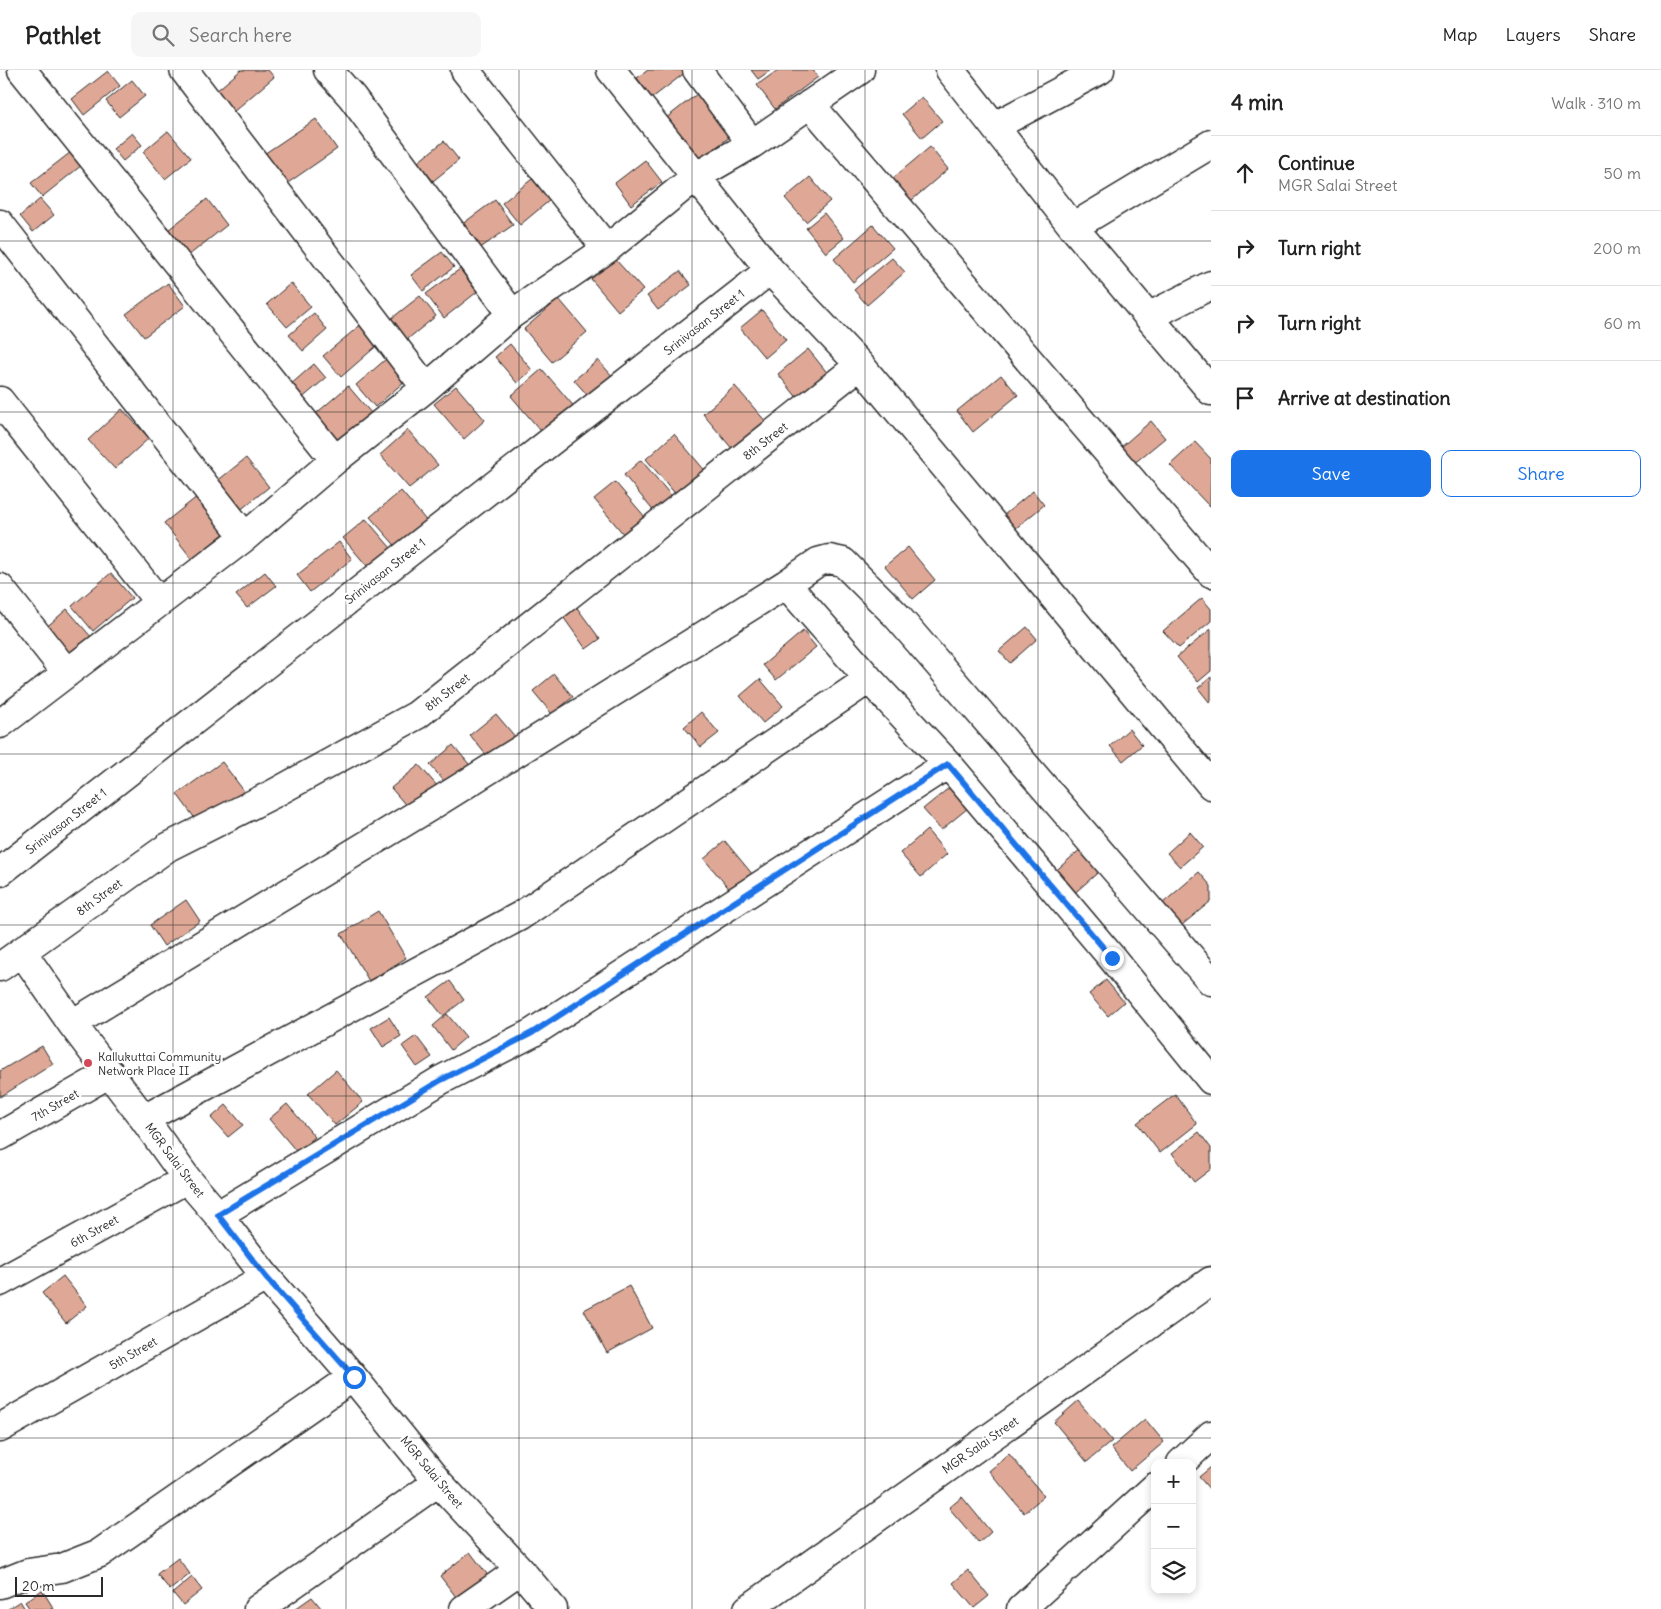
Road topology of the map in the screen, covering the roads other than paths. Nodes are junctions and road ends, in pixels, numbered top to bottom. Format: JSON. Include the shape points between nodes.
{"nodes":[{"id":1,"x":22,"y":70,"type":"edge"},
{"id":2,"x":184,"y":70,"type":"edge"},
{"id":3,"x":328,"y":70,"type":"edge"},
{"id":4,"x":465,"y":70,"type":"edge"},
{"id":5,"x":611,"y":70,"type":"edge"},
{"id":6,"x":697,"y":70,"type":"edge"},
{"id":7,"x":950,"y":70,"type":"edge"},
{"id":8,"x":1100,"y":70,"type":"edge"},
{"id":9,"x":845,"y":74,"type":"edge"},
{"id":10,"x":810,"y":104,"type":"junction"},
{"id":11,"x":995,"y":126,"type":"junction"},
{"id":12,"x":752,"y":144,"type":"junction"},
{"id":13,"x":1211,"y":144,"type":"edge"},
{"id":14,"x":695,"y":177,"type":"junction"},
{"id":15,"x":0,"y":224,"type":"edge"},
{"id":16,"x":1073,"y":227,"type":"junction"},
{"id":17,"x":607,"y":249,"type":"junction"},
{"id":18,"x":770,"y":270,"type":"junction"},
{"id":19,"x":1211,"y":285,"type":"edge"},
{"id":20,"x":512,"y":314,"type":"junction"},
{"id":21,"x":1150,"y":316,"type":"junction"},
{"id":22,"x":860,"y":365,"type":"junction"},
{"id":23,"x":426,"y":388,"type":"junction"},
{"id":24,"x":1211,"y":391,"type":"edge"},
{"id":25,"x":0,"y":401,"type":"edge"},
{"id":26,"x":335,"y":460,"type":"junction"},
{"id":27,"x":245,"y":537,"type":"junction"},
{"id":28,"x":1211,"y":573,"type":"edge"},
{"id":29,"x":786,"y":584,"type":"junction"},
{"id":30,"x":0,"y":588,"type":"edge"},
{"id":31,"x":159,"y":602,"type":"junction"},
{"id":32,"x":67,"y":673,"type":"junction"},
{"id":33,"x":869,"y":679,"type":"junction"},
{"id":34,"x":0,"y":724,"type":"edge"},
{"id":35,"x":948,"y":764,"type":"junction"},
{"id":36,"x":1211,"y":785,"type":"edge"},
{"id":37,"x":0,"y":872,"type":"edge"},
{"id":38,"x":22,"y":952,"type":"junction"},
{"id":39,"x":0,"y":967,"type":"edge"},
{"id":40,"x":1211,"y":981,"type":"edge"},
{"id":41,"x":72,"y":1024,"type":"junction"},
{"id":42,"x":110,"y":1073,"type":"junction"},
{"id":43,"x":1211,"y":1080,"type":"edge"},
{"id":44,"x":144,"y":1119,"type":"junction"},
{"id":45,"x":0,"y":1136,"type":"edge"},
{"id":46,"x":187,"y":1179,"type":"junction"},
{"id":47,"x":218,"y":1215,"type":"junction"},
{"id":48,"x":266,"y":1277,"type":"junction"},
{"id":49,"x":1211,"y":1281,"type":"edge"},
{"id":50,"x":0,"y":1282,"type":"edge"},
{"id":51,"x":354,"y":1377,"type":"junction"},
{"id":52,"x":0,"y":1428,"type":"edge"},
{"id":53,"x":1211,"y":1435,"type":"edge"},
{"id":54,"x":1185,"y":1459,"type":"edge"},
{"id":55,"x":438,"y":1482,"type":"junction"},
{"id":56,"x":1151,"y":1491,"type":"edge"},
{"id":57,"x":520,"y":1570,"type":"junction"},
{"id":58,"x":0,"y":1584,"type":"edge"},
{"id":59,"x":258,"y":1609,"type":"edge"},
{"id":60,"x":464,"y":1609,"type":"edge"},
{"id":61,"x":553,"y":1609,"type":"edge"},
{"id":62,"x":748,"y":1609,"type":"edge"},
{"id":63,"x":1021,"y":1609,"type":"edge"}],
"edges":[{"from":1,"to":26,"type":"street"},
{"from":2,"to":23,"type":"street"},
{"from":3,"to":20,"type":"street","via":[[352,97]]},
{"from":4,"to":17,"type":"street"},
{"from":5,"to":14,"type":"street"},
{"from":6,"to":12,"type":"street"},
{"from":7,"to":11,"type":"street"},
{"from":8,"to":11,"type":"street"},
{"from":9,"to":10,"type":"street"},
{"from":10,"to":12,"type":"street"},
{"from":10,"to":28,"type":"street"},
{"from":11,"to":16,"type":"street"},
{"from":12,"to":14,"type":"street"},
{"from":13,"to":16,"type":"street"},
{"from":14,"to":17,"type":"street"},
{"from":14,"to":18,"type":"street"},
{"from":15,"to":27,"type":"street"},
{"from":16,"to":21,"type":"street"},
{"from":17,"to":20,"type":"street"},
{"from":18,"to":22,"type":"street"},
{"from":18,"to":37,"type":"street","name":"Srinivasan Street 1"},
{"from":19,"to":21,"type":"street"},
{"from":20,"to":23,"type":"street"},
{"from":21,"to":24,"type":"street"},
{"from":22,"to":36,"type":"street"},
{"from":22,"to":38,"type":"street","name":"8th Street","via":[[417,715],[168,847]]},
{"from":23,"to":26,"type":"street"},
{"from":25,"to":31,"type":"street"},
{"from":26,"to":27,"type":"street"},
{"from":27,"to":31,"type":"street"},
{"from":29,"to":33,"type":"street"},
{"from":29,"to":40,"type":"street","via":[[818,562],[829,559],[843,562],[896,615]]},
{"from":29,"to":41,"type":"street","via":[[426,809]]},
{"from":30,"to":32,"type":"street"},
{"from":31,"to":32,"type":"street"},
{"from":32,"to":34,"type":"street"},
{"from":33,"to":35,"type":"street"},
{"from":33,"to":44,"type":"street","via":[[520,916]]},
{"from":35,"to":43,"type":"street"},
{"from":35,"to":47,"type":"street","via":[[532,1033],[441,1080]]},
{"from":38,"to":39,"type":"street","name":"8th Street"},
{"from":38,"to":41,"type":"street","name":"MGR Salai Street"},
{"from":41,"to":42,"type":"street","name":"MGR Salai Street"},
{"from":42,"to":44,"type":"street","name":"MGR Salai Street"},
{"from":42,"to":45,"type":"street","name":"7th Street"},
{"from":44,"to":46,"type":"street","name":"MGR Salai Street"},
{"from":46,"to":47,"type":"street","name":"MGR Salai Street"},
{"from":46,"to":50,"type":"street","name":"6th Street"},
{"from":47,"to":48,"type":"street","name":"MGR Salai Street"},
{"from":48,"to":51,"type":"street","name":"MGR Salai Street"},
{"from":48,"to":52,"type":"street","name":"5th Street"},
{"from":49,"to":62,"type":"street","name":"MGR Salai Street"},
{"from":51,"to":55,"type":"street","name":"MGR Salai Street"},
{"from":51,"to":58,"type":"street","via":[[100,1553],[62,1568],[28,1573]]},
{"from":53,"to":54,"type":"street"},
{"from":55,"to":57,"type":"street","name":"MGR Salai Street"},
{"from":55,"to":59,"type":"street"},
{"from":56,"to":63,"type":"street"},
{"from":57,"to":60,"type":"street"},
{"from":57,"to":61,"type":"street","name":"MGR Salai Street"}]}
